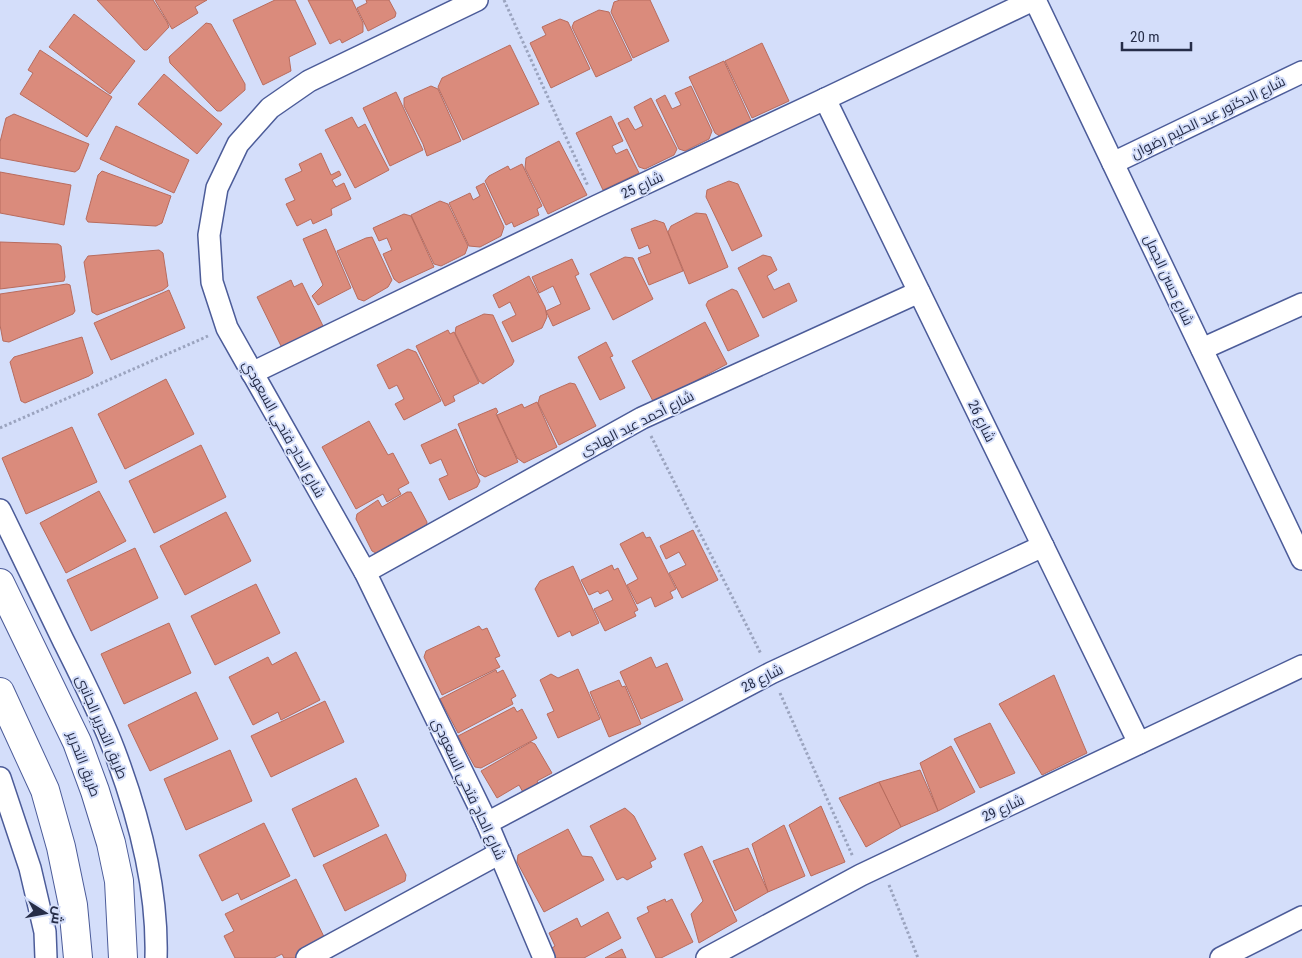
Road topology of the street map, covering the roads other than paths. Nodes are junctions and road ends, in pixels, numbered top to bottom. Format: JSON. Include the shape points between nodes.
{"nodes":[{"id":1,"x":477,"y":0,"type":"edge"},
{"id":2,"x":1034,"y":0,"type":"edge"},
{"id":3,"x":1302,"y":72,"type":"edge"},
{"id":4,"x":826,"y":99,"type":"junction"},
{"id":5,"x":1113,"y":163,"type":"junction"},
{"id":6,"x":919,"y":292,"type":"junction"},
{"id":7,"x":1302,"y":304,"type":"edge"},
{"id":8,"x":1202,"y":349,"type":"junction"},
{"id":9,"x":252,"y":373,"type":"junction"},
{"id":10,"x":0,"y":510,"type":"edge"},
{"id":11,"x":1043,"y":546,"type":"junction"},
{"id":12,"x":1302,"y":559,"type":"edge"},
{"id":13,"x":365,"y":572,"type":"junction"},
{"id":14,"x":0,"y":583,"type":"edge"},
{"id":15,"x":1302,"y":666,"type":"edge"},
{"id":16,"x":0,"y":692,"type":"edge"},
{"id":17,"x":1139,"y":743,"type":"junction"},
{"id":18,"x":0,"y":778,"type":"edge"},
{"id":19,"x":487,"y":823,"type":"junction"},
{"id":20,"x":500,"y":853,"type":"junction"},
{"id":21,"x":1302,"y":917,"type":"edge"},
{"id":22,"x":46,"y":958,"type":"edge"},
{"id":23,"x":78,"y":958,"type":"edge"},
{"id":24,"x":123,"y":958,"type":"edge"},
{"id":25,"x":156,"y":958,"type":"edge"},
{"id":26,"x":307,"y":958,"type":"edge"},
{"id":27,"x":544,"y":958,"type":"edge"},
{"id":28,"x":708,"y":958,"type":"edge"},
{"id":29,"x":1221,"y":958,"type":"edge"}],
"edges":[{"from":1,"to":9,"type":"street","name":"شارع الحاج فتحي السعودي","via":[[309,81],[270,108],[238,144],[217,188],[209,234],[212,282],[227,328]]},
{"from":2,"to":4,"type":"street","name":"شارع 25"},
{"from":2,"to":5,"type":"street","name":"شارع حسن الجمل"},
{"from":3,"to":5,"type":"street","name":"شارع الدكتور عبد الحليم رضوان"},
{"from":4,"to":6,"type":"street","name":"شارع 26"},
{"from":4,"to":9,"type":"street","name":"شارع 25"},
{"from":5,"to":8,"type":"street","name":"شارع حسن الجمل"},
{"from":6,"to":11,"type":"street","name":"شارع 26"},
{"from":6,"to":13,"type":"street","name":"شارع أحمد عبد الهادى","via":[[642,418]]},
{"from":7,"to":8,"type":"street"},
{"from":8,"to":12,"type":"street","name":"شارع حسن الجمل"},
{"from":9,"to":13,"type":"street","name":"شارع الحاج فتحي السعودي"},
{"from":10,"to":25,"type":"street","name":"طريق التحرير الجانبى","via":[[94,703],[131,797],[153,895]]},
{"from":11,"to":17,"type":"street","name":"شارع 26"},
{"from":11,"to":19,"type":"street","name":"شارع 28","via":[[771,673]]},
{"from":13,"to":19,"type":"street","name":"شارع الحاج فتحي السعودي"},
{"from":14,"to":24,"type":"street","name":"طريق التحرير","via":[[77,742],[95,790],[119,881]]},
{"from":15,"to":17,"type":"street","name":"شارع 29"},
{"from":16,"to":23,"type":"street","via":[[45,790],[61,847]]},
{"from":17,"to":28,"type":"street","name":"شارع 29","via":[[861,875]]},
{"from":18,"to":22,"type":"street","via":[[30,868],[45,932]]},
{"from":19,"to":20,"type":"street","name":"شارع الحاج فتحي السعودي"},
{"from":20,"to":26,"type":"street"},
{"from":20,"to":27,"type":"street","name":"شارع الحاج فتحي السعودي"},
{"from":21,"to":29,"type":"street"}]}
